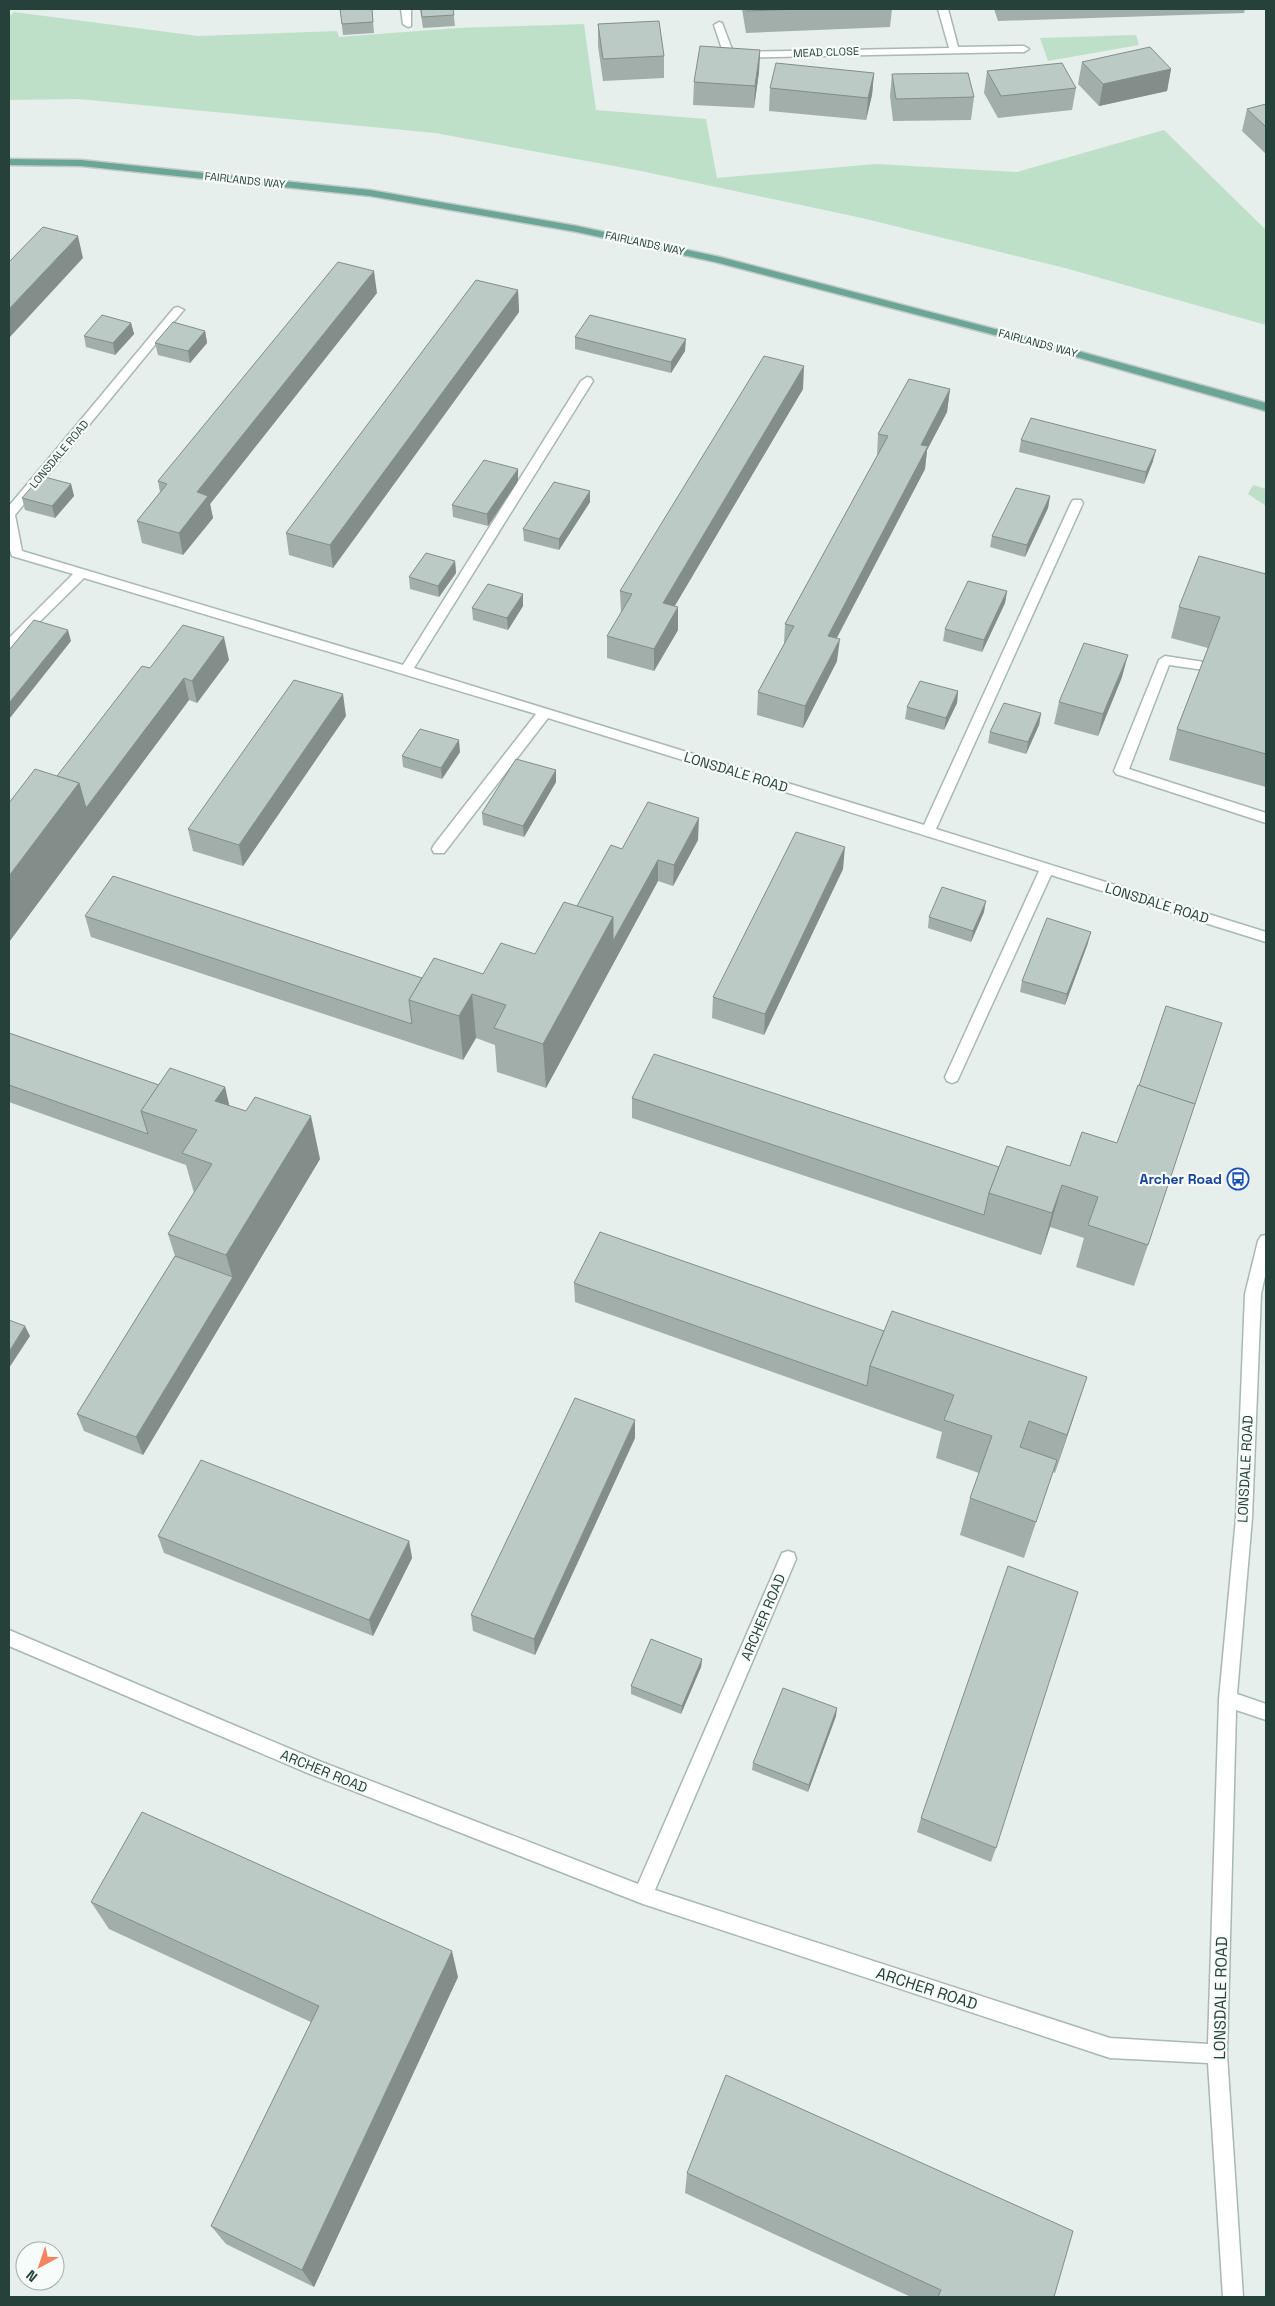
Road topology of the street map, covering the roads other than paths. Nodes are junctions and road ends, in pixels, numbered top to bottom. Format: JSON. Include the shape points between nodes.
{"nodes":[{"id":1,"x":406,"y":9,"type":"edge"},
{"id":2,"x":944,"y":9,"type":"edge"},
{"id":3,"x":408,"y":24,"type":"dead end"},
{"id":4,"x":720,"y":26,"type":"dead end"},
{"id":5,"x":954,"y":49,"type":"junction"},
{"id":6,"x":1024,"y":49,"type":"dead end"},
{"id":7,"x":9,"y":162,"type":"edge"},
{"id":8,"x":178,"y":310,"type":"dead end"},
{"id":9,"x":587,"y":381,"type":"dead end"},
{"id":10,"x":1266,"y":407,"type":"edge"},
{"id":11,"x":1077,"y":503,"type":"dead end"},
{"id":12,"x":81,"y":573,"type":"junction"},
{"id":13,"x":9,"y":644,"type":"edge"},
{"id":14,"x":1204,"y":666,"type":"edge"},
{"id":15,"x":406,"y":671,"type":"junction"},
{"id":16,"x":546,"y":712,"type":"junction"},
{"id":17,"x":1266,"y":818,"type":"edge"},
{"id":18,"x":928,"y":831,"type":"junction"},
{"id":19,"x":439,"y":849,"type":"dead end"},
{"id":20,"x":1047,"y":869,"type":"junction"},
{"id":21,"x":1266,"y":937,"type":"edge"},
{"id":22,"x":952,"y":1077,"type":"dead end"},
{"id":23,"x":1266,"y":1241,"type":"edge"},
{"id":24,"x":788,"y":1559,"type":"dead end"},
{"id":25,"x":9,"y":1638,"type":"edge"},
{"id":26,"x":1228,"y":1699,"type":"junction"},
{"id":27,"x":1266,"y":1712,"type":"edge"},
{"id":28,"x":643,"y":1895,"type":"junction"},
{"id":29,"x":1217,"y":2054,"type":"junction"},
{"id":30,"x":1233,"y":2297,"type":"edge"}],
"edges":[{"from":1,"to":3,"type":"street"},
{"from":2,"to":5,"type":"street"},
{"from":4,"to":5,"type":"street","name":"MEAD CLOSE","via":[[729,55]]},
{"from":5,"to":6,"type":"street","name":"MEAD CLOSE"},
{"from":7,"to":10,"type":"main road","name":"FAIRLANDS WAY","via":[[81,163],[370,193],[576,229],[726,261]]},
{"from":8,"to":12,"type":"street","name":"LONSDALE ROAD","via":[[9,514],[16,553]]},
{"from":9,"to":15,"type":"street"},
{"from":11,"to":18,"type":"street"},
{"from":12,"to":13,"type":"street"},
{"from":12,"to":15,"type":"street","name":"LONSDALE ROAD"},
{"from":14,"to":17,"type":"street","via":[[1165,660],[1121,771]]},
{"from":15,"to":16,"type":"street","name":"LONSDALE ROAD"},
{"from":16,"to":18,"type":"street","name":"LONSDALE ROAD"},
{"from":16,"to":19,"type":"street"},
{"from":18,"to":20,"type":"street","name":"LONSDALE ROAD"},
{"from":20,"to":21,"type":"street","name":"LONSDALE ROAD"},
{"from":20,"to":22,"type":"street"},
{"from":23,"to":26,"type":"street","name":"LONSDALE ROAD","via":[[1253,1294],[1244,1518]]},
{"from":24,"to":28,"type":"street","name":"ARCHER ROAD"},
{"from":25,"to":28,"type":"street","name":"ARCHER ROAD","via":[[316,1768]]},
{"from":26,"to":27,"type":"street"},
{"from":26,"to":29,"type":"street","name":"LONSDALE ROAD"},
{"from":28,"to":29,"type":"street","name":"ARCHER ROAD","via":[[1110,2048]]},
{"from":29,"to":30,"type":"street","name":"LONSDALE ROAD"}]}
